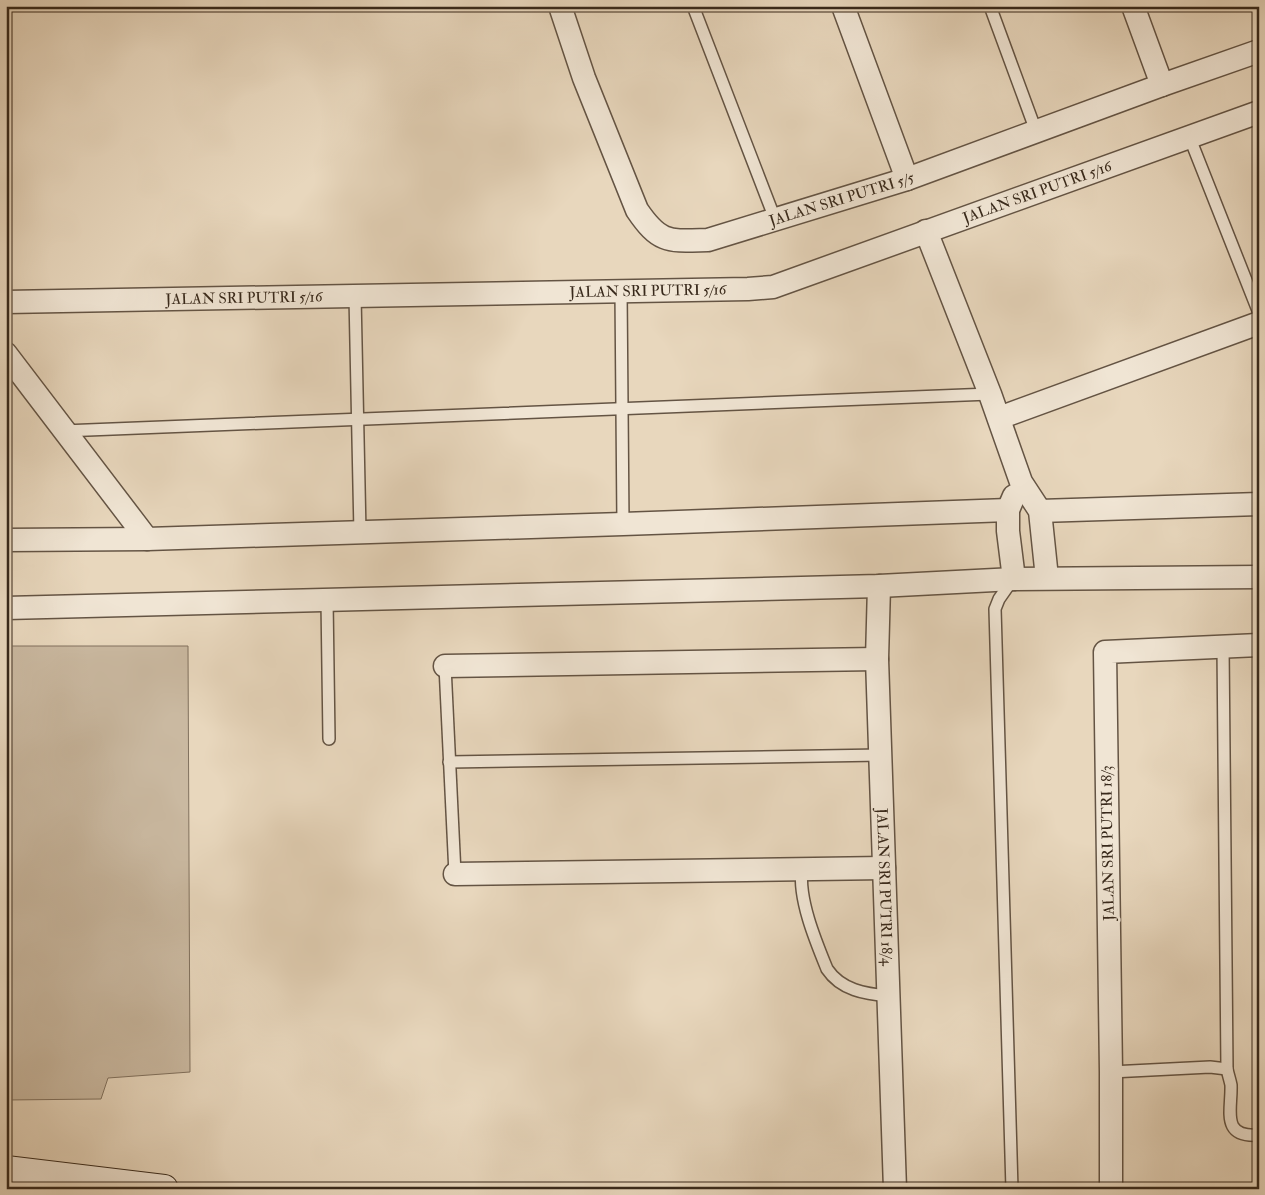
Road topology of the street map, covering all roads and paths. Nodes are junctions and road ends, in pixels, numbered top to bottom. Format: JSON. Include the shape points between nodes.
{"nodes":[{"id":1,"x":560,"y":6,"type":"edge"},
{"id":2,"x":693,"y":6,"type":"edge"},
{"id":3,"x":843,"y":6,"type":"edge"},
{"id":4,"x":990,"y":6,"type":"edge"},
{"id":5,"x":1133,"y":6,"type":"edge"},
{"id":6,"x":1259,"y":51,"type":"edge"},
{"id":7,"x":1162,"y":85,"type":"junction"},
{"id":8,"x":1259,"y":112,"type":"edge"},
{"id":9,"x":1036,"y":131,"type":"junction"},
{"id":10,"x":1189,"y":136,"type":"junction"},
{"id":11,"x":907,"y":179,"type":"junction"},
{"id":12,"x":775,"y":219,"type":"junction"},
{"id":13,"x":926,"y":231,"type":"junction"},
{"id":14,"x":621,"y":291,"type":"junction"},
{"id":15,"x":355,"y":296,"type":"junction"},
{"id":16,"x":6,"y":302,"type":"edge"},
{"id":17,"x":1259,"y":313,"type":"edge"},
{"id":18,"x":1259,"y":323,"type":"edge"},
{"id":19,"x":6,"y":354,"type":"edge"},
{"id":20,"x":990,"y":394,"type":"junction"},
{"id":21,"x":622,"y":408,"type":"junction"},
{"id":22,"x":999,"y":418,"type":"junction"},
{"id":23,"x":358,"y":420,"type":"junction"},
{"id":24,"x":63,"y":431,"type":"junction"},
{"id":25,"x":1021,"y":482,"type":"junction"},
{"id":26,"x":1259,"y":504,"type":"edge"},
{"id":27,"x":1008,"y":510,"type":"junction"},
{"id":28,"x":1040,"y":511,"type":"junction"},
{"id":29,"x":623,"y":524,"type":"junction"},
{"id":30,"x":360,"y":533,"type":"junction"},
{"id":31,"x":8,"y":538,"type":"edge"},
{"id":32,"x":147,"y":539,"type":"junction"},
{"id":33,"x":1259,"y":577,"type":"edge"},
{"id":34,"x":1014,"y":578,"type":"junction"},
{"id":35,"x":1047,"y":578,"type":"junction"},
{"id":36,"x":879,"y":586,"type":"junction"},
{"id":37,"x":326,"y":600,"type":"junction"},
{"id":38,"x":6,"y":608,"type":"edge"},
{"id":39,"x":1259,"y":645,"type":"edge"},
{"id":40,"x":1223,"y":646,"type":"junction"},
{"id":41,"x":877,"y":660,"type":"junction"},
{"id":42,"x":444,"y":666,"type":"joint"},
{"id":43,"x":329,"y":739,"type":"dead end"},
{"id":44,"x":881,"y":755,"type":"junction"},
{"id":45,"x":449,"y":762,"type":"junction"},
{"id":46,"x":884,"y":868,"type":"junction"},
{"id":47,"x":802,"y":870,"type":"junction"},
{"id":48,"x":455,"y":874,"type":"joint"},
{"id":49,"x":889,"y":996,"type":"junction"},
{"id":50,"x":1226,"y":1069,"type":"junction"},
{"id":51,"x":1111,"y":1072,"type":"junction"},
{"id":52,"x":1259,"y":1135,"type":"edge"},
{"id":53,"x":6,"y":1170,"type":"edge"},
{"id":54,"x":164,"y":1189,"type":"edge"},
{"id":55,"x":895,"y":1189,"type":"edge"},
{"id":56,"x":1012,"y":1189,"type":"edge"},
{"id":57,"x":1111,"y":1189,"type":"edge"}],
"edges":[{"from":1,"to":12,"type":"street","name":"JALAN SRI PUTRI 5/5","via":[[588,86],[638,210],[648,226],[659,236],[679,241],[708,240]]},
{"from":2,"to":12,"type":"lane"},
{"from":3,"to":11,"type":"street"},
{"from":4,"to":9,"type":"lane"},
{"from":5,"to":7,"type":"street"},
{"from":6,"to":7,"type":"street","name":"JALAN SRI PUTRI 5/5"},
{"from":7,"to":9,"type":"street","name":"JALAN SRI PUTRI 5/5"},
{"from":8,"to":10,"type":"street","name":"JALAN SRI PUTRI 5/16"},
{"from":9,"to":11,"type":"street","name":"JALAN SRI PUTRI 5/5"},
{"from":10,"to":13,"type":"street","name":"JALAN SRI PUTRI 5/16"},
{"from":10,"to":17,"type":"lane"},
{"from":11,"to":12,"type":"street","name":"JALAN SRI PUTRI 5/5"},
{"from":13,"to":14,"type":"street","name":"JALAN SRI PUTRI 5/16","via":[[773,287]]},
{"from":13,"to":20,"type":"street"},
{"from":14,"to":15,"type":"street","name":"JALAN SRI PUTRI 5/16"},
{"from":14,"to":21,"type":"lane"},
{"from":15,"to":16,"type":"street","name":"JALAN SRI PUTRI 5/16"},
{"from":15,"to":23,"type":"lane"},
{"from":18,"to":22,"type":"street"},
{"from":19,"to":24,"type":"street"},
{"from":20,"to":21,"type":"lane"},
{"from":20,"to":22,"type":"street"},
{"from":21,"to":23,"type":"lane"},
{"from":21,"to":29,"type":"lane"},
{"from":22,"to":25,"type":"street"},
{"from":23,"to":24,"type":"lane"},
{"from":23,"to":30,"type":"lane"},
{"from":24,"to":32,"type":"street"},
{"from":25,"to":27,"type":"street"},
{"from":25,"to":28,"type":"street"},
{"from":26,"to":28,"type":"street"},
{"from":27,"to":29,"type":"street"},
{"from":27,"to":34,"type":"street"},
{"from":28,"to":35,"type":"street"},
{"from":29,"to":30,"type":"street"},
{"from":30,"to":32,"type":"street"},
{"from":31,"to":32,"type":"street"},
{"from":33,"to":35,"type":"street"},
{"from":34,"to":35,"type":"street"},
{"from":34,"to":36,"type":"street"},
{"from":34,"to":56,"type":"lane","via":[[998,599],[995,610]]},
{"from":36,"to":37,"type":"street"},
{"from":36,"to":41,"type":"street","name":"JALAN SRI PUTRI 18/4"},
{"from":37,"to":38,"type":"street"},
{"from":37,"to":43,"type":"lane"},
{"from":39,"to":40,"type":"street","name":"JALAN SRI PUTRI 18/3"},
{"from":40,"to":50,"type":"lane"},
{"from":40,"to":51,"type":"street","name":"JALAN SRI PUTRI 18/3","via":[[1105,652]]},
{"from":41,"to":42,"type":"street"},
{"from":41,"to":44,"type":"street","name":"JALAN SRI PUTRI 18/4"},
{"from":42,"to":45,"type":"lane"},
{"from":44,"to":45,"type":"lane"},
{"from":44,"to":46,"type":"street","name":"JALAN SRI PUTRI 18/4"},
{"from":45,"to":48,"type":"lane"},
{"from":46,"to":47,"type":"street"},
{"from":46,"to":49,"type":"street","name":"JALAN SRI PUTRI 18/4"},
{"from":47,"to":48,"type":"street"},
{"from":47,"to":49,"type":"lane","via":[[802,890],[816,941],[830,974],[852,989]]},
{"from":49,"to":55,"type":"street","name":"JALAN SRI PUTRI 18/4"},
{"from":50,"to":51,"type":"lane"},
{"from":50,"to":52,"type":"lane","via":[[1231,1084],[1229,1114],[1235,1129],[1245,1136]]},
{"from":51,"to":57,"type":"street","name":"JALAN SRI PUTRI 18/3"},
{"from":53,"to":54,"type":"main road"}]}
